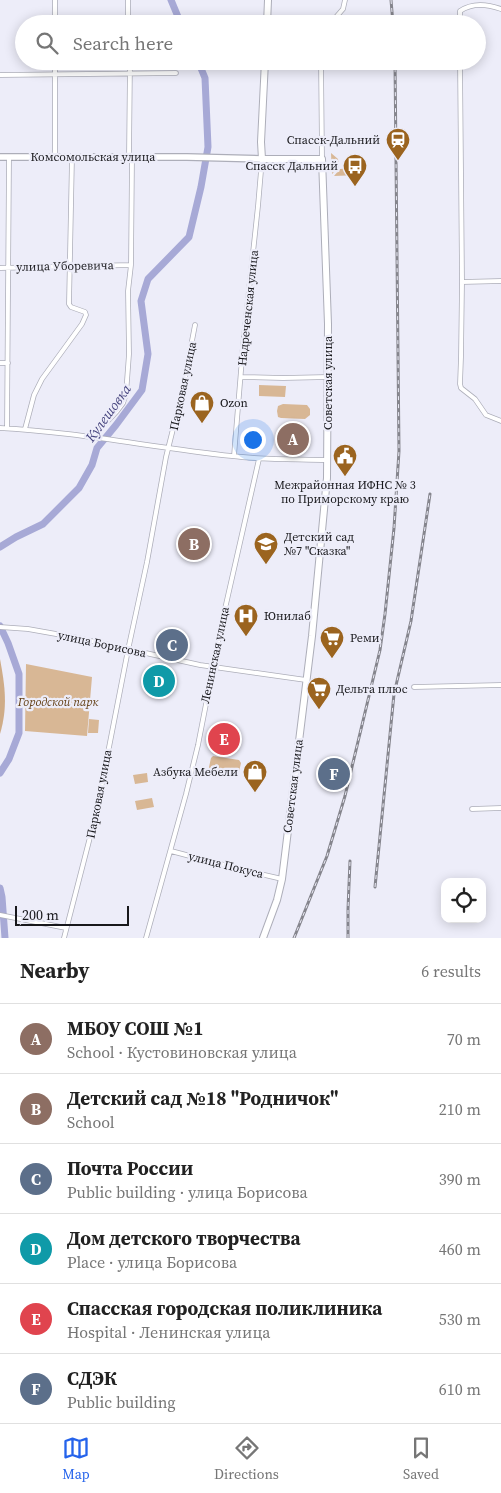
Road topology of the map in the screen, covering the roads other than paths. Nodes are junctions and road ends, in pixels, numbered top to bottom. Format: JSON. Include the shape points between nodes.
{"nodes":[{"id":1,"x":55,"y":0,"type":"edge"},
{"id":2,"x":128,"y":0,"type":"edge"},
{"id":3,"x":268,"y":0,"type":"edge"},
{"id":4,"x":345,"y":0,"type":"edge"},
{"id":5,"x":501,"y":9,"type":"edge"},
{"id":6,"x":55,"y":15,"type":"edge"},
{"id":7,"x":128,"y":15,"type":"edge"},
{"id":8,"x":267,"y":15,"type":"edge"},
{"id":9,"x":338,"y":15,"type":"edge"},
{"id":10,"x":459,"y":15,"type":"edge"},
{"id":11,"x":55,"y":70,"type":"edge"},
{"id":12,"x":130,"y":70,"type":"edge"},
{"id":13,"x":265,"y":70,"type":"edge"},
{"id":14,"x":321,"y":70,"type":"edge"},
{"id":15,"x":460,"y":70,"type":"edge"},
{"id":16,"x":176,"y":73,"type":"dead end"},
{"id":17,"x":130,"y":74,"type":"junction"},
{"id":18,"x":0,"y":75,"type":"edge"},
{"id":19,"x":55,"y":75,"type":"junction"},
{"id":20,"x":0,"y":157,"type":"edge"},
{"id":21,"x":10,"y":157,"type":"junction"},
{"id":22,"x":55,"y":157,"type":"junction"},
{"id":23,"x":72,"y":157,"type":"junction"},
{"id":24,"x":130,"y":157,"type":"junction"},
{"id":25,"x":262,"y":159,"type":"junction"},
{"id":26,"x":322,"y":160,"type":"junction"},
{"id":27,"x":131,"y":265,"type":"junction"},
{"id":28,"x":69,"y":267,"type":"junction"},
{"id":29,"x":0,"y":268,"type":"edge"},
{"id":30,"x":8,"y":268,"type":"junction"},
{"id":31,"x":501,"y":281,"type":"edge"},
{"id":32,"x":462,"y":282,"type":"junction"},
{"id":33,"x":196,"y":325,"type":"dead end"},
{"id":34,"x":0,"y":363,"type":"edge"},
{"id":35,"x":8,"y":363,"type":"junction"},
{"id":36,"x":241,"y":377,"type":"junction"},
{"id":37,"x":328,"y":377,"type":"junction"},
{"id":38,"x":501,"y":421,"type":"edge"},
{"id":39,"x":0,"y":428,"type":"edge"},
{"id":40,"x":7,"y":428,"type":"junction"},
{"id":41,"x":25,"y":429,"type":"junction"},
{"id":42,"x":99,"y":430,"type":"dead end"},
{"id":43,"x":168,"y":447,"type":"junction"},
{"id":44,"x":234,"y":456,"type":"junction"},
{"id":45,"x":259,"y":459,"type":"junction"},
{"id":46,"x":328,"y":460,"type":"junction"},
{"id":47,"x":0,"y":627,"type":"edge"},
{"id":48,"x":128,"y":650,"type":"junction"},
{"id":49,"x":212,"y":666,"type":"junction"},
{"id":50,"x":306,"y":680,"type":"junction"},
{"id":51,"x":501,"y":685,"type":"edge"},
{"id":52,"x":414,"y":687,"type":"dead end"},
{"id":53,"x":501,"y":808,"type":"edge"},
{"id":54,"x":472,"y":809,"type":"dead end"},
{"id":55,"x":171,"y":852,"type":"junction"},
{"id":56,"x":282,"y":879,"type":"junction"},
{"id":57,"x":0,"y":915,"type":"edge"},
{"id":58,"x":66,"y":928,"type":"junction"},
{"id":59,"x":64,"y":938,"type":"edge"},
{"id":60,"x":146,"y":938,"type":"edge"},
{"id":61,"x":262,"y":938,"type":"edge"}],
"edges":[{"from":1,"to":6,"type":"street"},
{"from":2,"to":7,"type":"street"},
{"from":3,"to":8,"type":"main road"},
{"from":4,"to":9,"type":"street"},
{"from":5,"to":10,"type":"street","via":[[477,5],[462,9]]},
{"from":11,"to":19,"type":"street"},
{"from":12,"to":17,"type":"street"},
{"from":13,"to":25,"type":"main road"},
{"from":14,"to":26,"type":"street","name":"Советская улица"},
{"from":15,"to":32,"type":"street"},
{"from":16,"to":17,"type":"street"},
{"from":17,"to":19,"type":"street"},
{"from":17,"to":24,"type":"street"},
{"from":18,"to":19,"type":"street"},
{"from":19,"to":22,"type":"street"},
{"from":20,"to":21,"type":"main road","name":"Комсомольская улица"},
{"from":21,"to":22,"type":"main road","name":"Комсомольская улица"},
{"from":21,"to":30,"type":"street"},
{"from":22,"to":23,"type":"main road","name":"Комсомольская улица"},
{"from":23,"to":24,"type":"main road","name":"Комсомольская улица"},
{"from":23,"to":28,"type":"street"},
{"from":24,"to":25,"type":"main road","name":"Комсомольская улица"},
{"from":24,"to":27,"type":"street"},
{"from":25,"to":26,"type":"main road"},
{"from":25,"to":36,"type":"street","name":"Надреченская улица"},
{"from":26,"to":37,"type":"main road","name":"Советская улица"},
{"from":27,"to":28,"type":"street","name":"улица Уборевича"},
{"from":27,"to":42,"type":"street","via":[[126,397],[118,412]]},
{"from":28,"to":30,"type":"street","name":"улица Уборевича"},
{"from":28,"to":41,"type":"street","via":[[69,304],[85,312],[85,318],[42,379]]},
{"from":29,"to":30,"type":"street","name":"улица Уборевича"},
{"from":30,"to":35,"type":"street"},
{"from":31,"to":32,"type":"street"},
{"from":32,"to":38,"type":"street","via":[[461,388],[475,399],[486,415]]},
{"from":33,"to":43,"type":"street","name":"Парковая улица"},
{"from":34,"to":35,"type":"street"},
{"from":35,"to":40,"type":"street"},
{"from":36,"to":37,"type":"street"},
{"from":36,"to":44,"type":"street","name":"Надреченская улица"},
{"from":37,"to":46,"type":"main road","name":"Советская улица"},
{"from":39,"to":40,"type":"street"},
{"from":40,"to":41,"type":"street"},
{"from":41,"to":43,"type":"street"},
{"from":43,"to":44,"type":"street"},
{"from":43,"to":48,"type":"street","name":"Парковая улица"},
{"from":44,"to":45,"type":"street"},
{"from":45,"to":46,"type":"street"},
{"from":45,"to":49,"type":"street","name":"Ленинская улица"},
{"from":46,"to":50,"type":"main road","name":"Советская улица"},
{"from":47,"to":48,"type":"street","name":"улица Борисова","via":[[73,637]]},
{"from":48,"to":49,"type":"street","name":"улица Борисова"},
{"from":48,"to":58,"type":"street","name":"Парковая улица","via":[[96,814]]},
{"from":49,"to":50,"type":"street","name":"улица Борисова"},
{"from":49,"to":55,"type":"street","name":"Ленинская улица","via":[[198,745]]},
{"from":50,"to":56,"type":"main road","name":"Советская улица"},
{"from":51,"to":52,"type":"street"},
{"from":53,"to":54,"type":"street"},
{"from":55,"to":56,"type":"street","name":"улица Покуса"},
{"from":55,"to":60,"type":"street","name":"Ленинская улица"},
{"from":56,"to":61,"type":"main road","name":"Советская улица"},
{"from":57,"to":58,"type":"street"},
{"from":58,"to":59,"type":"street","name":"Парковая улица"}]}
